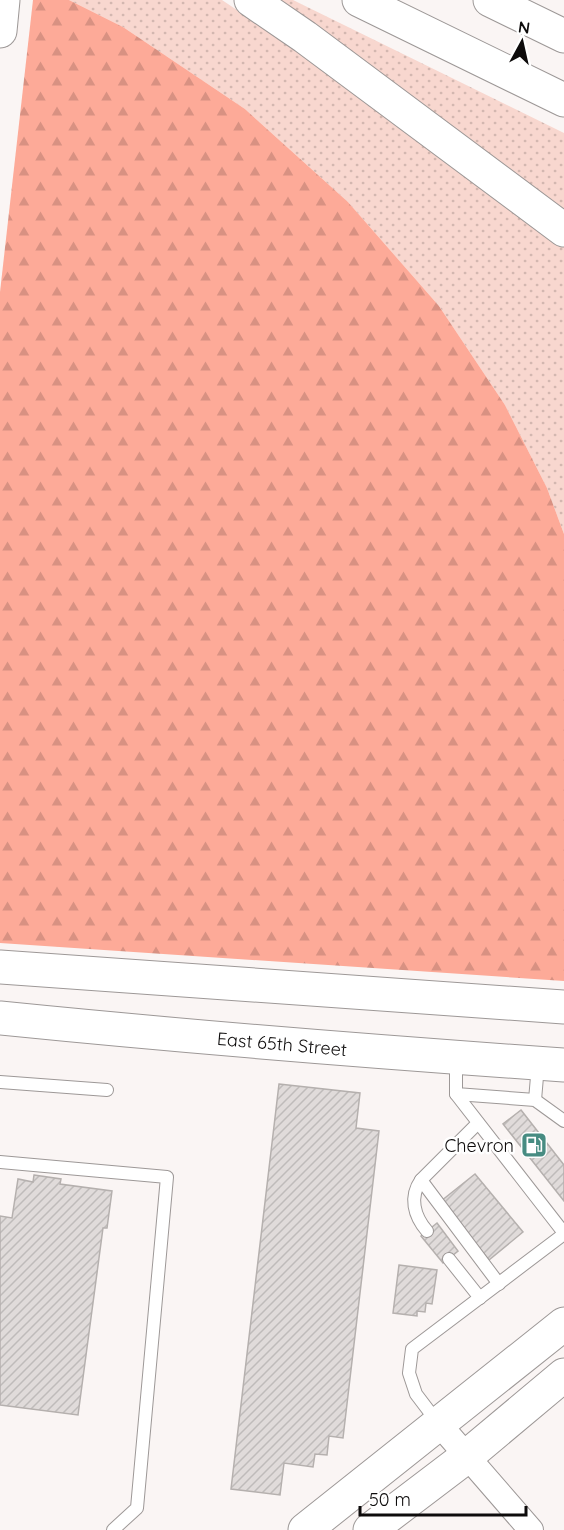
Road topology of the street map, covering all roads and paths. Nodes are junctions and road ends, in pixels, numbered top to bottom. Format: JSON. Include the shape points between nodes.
{"nodes":[{"id":1,"x":3,"y":0,"type":"edge"},
{"id":2,"x":251,"y":0,"type":"edge"},
{"id":3,"x":359,"y":0,"type":"edge"},
{"id":4,"x":490,"y":0,"type":"edge"},
{"id":5,"x":0,"y":31,"type":"edge"},
{"id":6,"x":564,"y":36,"type":"edge"},
{"id":7,"x":564,"y":100,"type":"edge"},
{"id":8,"x":564,"y":230,"type":"edge"},
{"id":9,"x":0,"y":967,"type":"edge"},
{"id":10,"x":564,"y":1007,"type":"edge"},
{"id":11,"x":0,"y":1018,"type":"edge"},
{"id":12,"x":456,"y":1058,"type":"junction"},
{"id":13,"x":551,"y":1064,"type":"edge"},
{"id":14,"x":0,"y":1082,"type":"edge"},
{"id":15,"x":107,"y":1090,"type":"dead end"},
{"id":16,"x":456,"y":1094,"type":"junction"},
{"id":17,"x":534,"y":1100,"type":"junction"},
{"id":18,"x":564,"y":1121,"type":"edge"},
{"id":19,"x":478,"y":1123,"type":"junction"},
{"id":20,"x":0,"y":1162,"type":"edge"},
{"id":21,"x":421,"y":1180,"type":"junction"},
{"id":22,"x":426,"y":1231,"type":"dead end"},
{"id":23,"x":564,"y":1233,"type":"edge"},
{"id":24,"x":449,"y":1258,"type":"dead end"},
{"id":25,"x":499,"y":1284,"type":"junction"},
{"id":26,"x":480,"y":1298,"type":"junction"},
{"id":27,"x":564,"y":1324,"type":"edge"},
{"id":28,"x":564,"y":1375,"type":"edge"},
{"id":29,"x":439,"y":1424,"type":"junction"},
{"id":30,"x":466,"y":1457,"type":"junction"},
{"id":31,"x":113,"y":1530,"type":"edge"},
{"id":32,"x":305,"y":1530,"type":"edge"},
{"id":33,"x":370,"y":1530,"type":"edge"},
{"id":34,"x":531,"y":1530,"type":"edge"}],
"edges":[{"from":1,"to":5,"type":"main road"},
{"from":2,"to":8,"type":"main road"},
{"from":3,"to":7,"type":"main road"},
{"from":4,"to":6,"type":"main road"},
{"from":9,"to":10,"type":"main road"},
{"from":11,"to":12,"type":"main road","name":"East 65th Street"},
{"from":12,"to":13,"type":"main road","name":"East 65th Street"},
{"from":12,"to":16,"type":"lane"},
{"from":13,"to":17,"type":"lane"},
{"from":14,"to":15,"type":"lane"},
{"from":16,"to":17,"type":"lane"},
{"from":16,"to":19,"type":"lane"},
{"from":17,"to":18,"type":"lane"},
{"from":19,"to":21,"type":"lane"},
{"from":19,"to":23,"type":"lane"},
{"from":20,"to":31,"type":"lane","via":[[167,1177],[137,1508]]},
{"from":21,"to":22,"type":"lane","via":[[414,1190],[414,1207]]},
{"from":21,"to":25,"type":"lane"},
{"from":23,"to":25,"type":"lane"},
{"from":24,"to":26,"type":"lane"},
{"from":25,"to":26,"type":"lane"},
{"from":26,"to":29,"type":"lane","via":[[412,1350],[409,1373],[416,1394]]},
{"from":27,"to":29,"type":"main road"},
{"from":28,"to":30,"type":"main road"},
{"from":29,"to":30,"type":"street"},
{"from":29,"to":32,"type":"main road"},
{"from":30,"to":33,"type":"main road"},
{"from":30,"to":34,"type":"street"}]}
